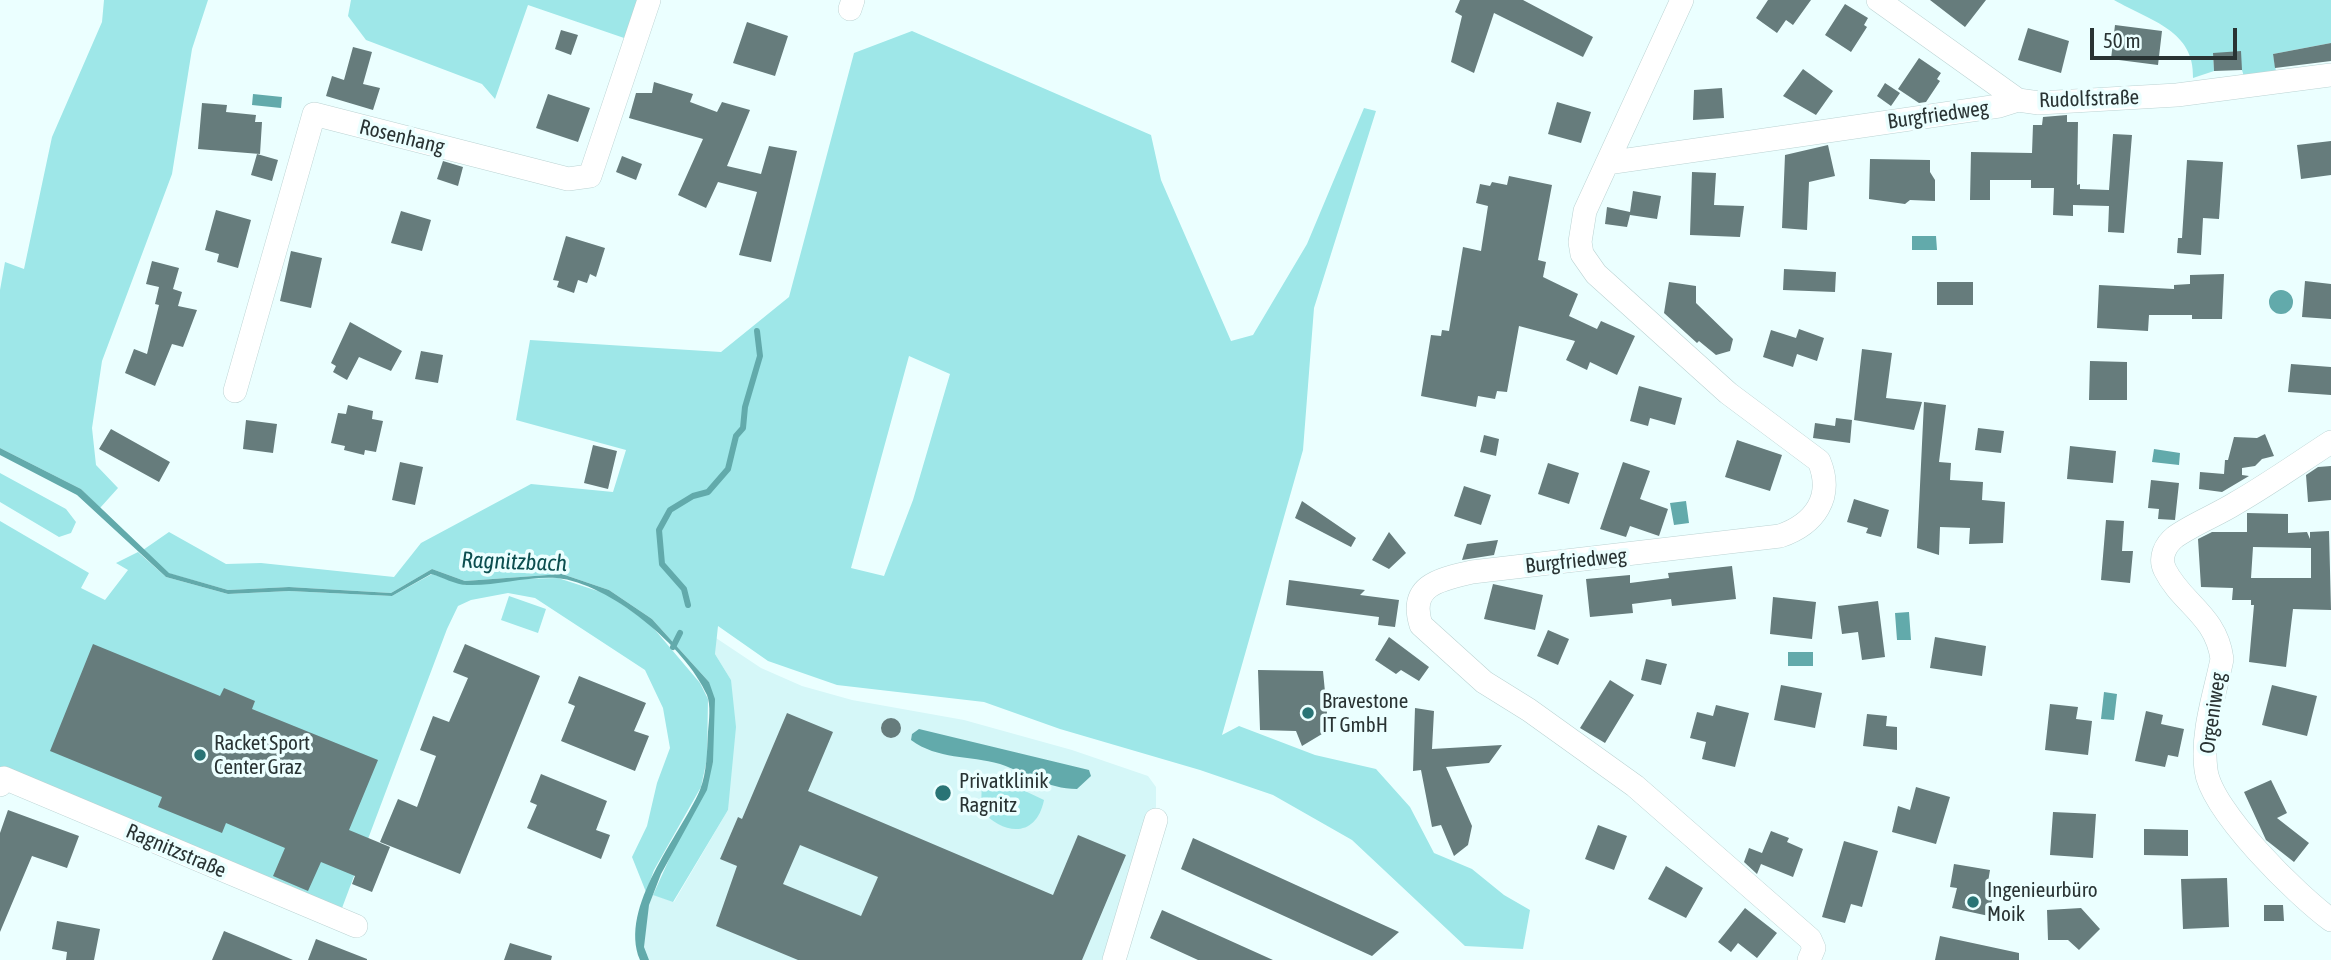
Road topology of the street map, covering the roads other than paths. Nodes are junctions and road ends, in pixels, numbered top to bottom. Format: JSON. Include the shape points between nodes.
{"nodes":[{"id":1,"x":649,"y":0,"type":"edge"},
{"id":2,"x":1682,"y":0,"type":"edge"},
{"id":3,"x":1878,"y":0,"type":"edge"},
{"id":4,"x":2331,"y":75,"type":"edge"},
{"id":5,"x":2018,"y":100,"type":"junction"},
{"id":6,"x":1607,"y":163,"type":"junction"},
{"id":7,"x":235,"y":391,"type":"dead end"},
{"id":8,"x":2331,"y":442,"type":"edge"},
{"id":9,"x":0,"y":785,"type":"edge"},
{"id":10,"x":1156,"y":820,"type":"dead end"},
{"id":11,"x":2331,"y":920,"type":"edge"},
{"id":12,"x":356,"y":926,"type":"dead end"},
{"id":13,"x":1114,"y":960,"type":"edge"},
{"id":14,"x":1809,"y":960,"type":"edge"}],
"edges":[{"from":1,"to":7,"type":"street","name":"Rosenhang","via":[[590,176],[568,179],[314,114]]},
{"from":2,"to":6,"type":"street","name":"Burgfriedweg"},
{"from":3,"to":5,"type":"street","name":"Rudolfstraße"},
{"from":4,"to":5,"type":"street","name":"Rudolfstraße","via":[[2177,95],[2039,103]]},
{"from":5,"to":6,"type":"street","name":"Burgfriedweg"},
{"from":6,"to":14,"type":"street","name":"Burgfriedweg","via":[[1581,226],[1580,242],[1589,265],[1728,393],[1819,461],[1825,489],[1821,506],[1804,526],[1780,536],[1438,579],[1420,600],[1419,618],[1421,625],[1484,682],[1634,786],[1734,870],[1810,939],[1814,948]]},
{"from":8,"to":11,"type":"street","name":"Orgeniweg","via":[[2175,537],[2163,553],[2163,562],[2171,579],[2210,625],[2220,648],[2222,659],[2207,732],[2206,768],[2213,793],[2237,827]]},
{"from":9,"to":12,"type":"street","name":"Ragnitzstraße","via":[[5,778]]},
{"from":10,"to":13,"type":"street"}]}
